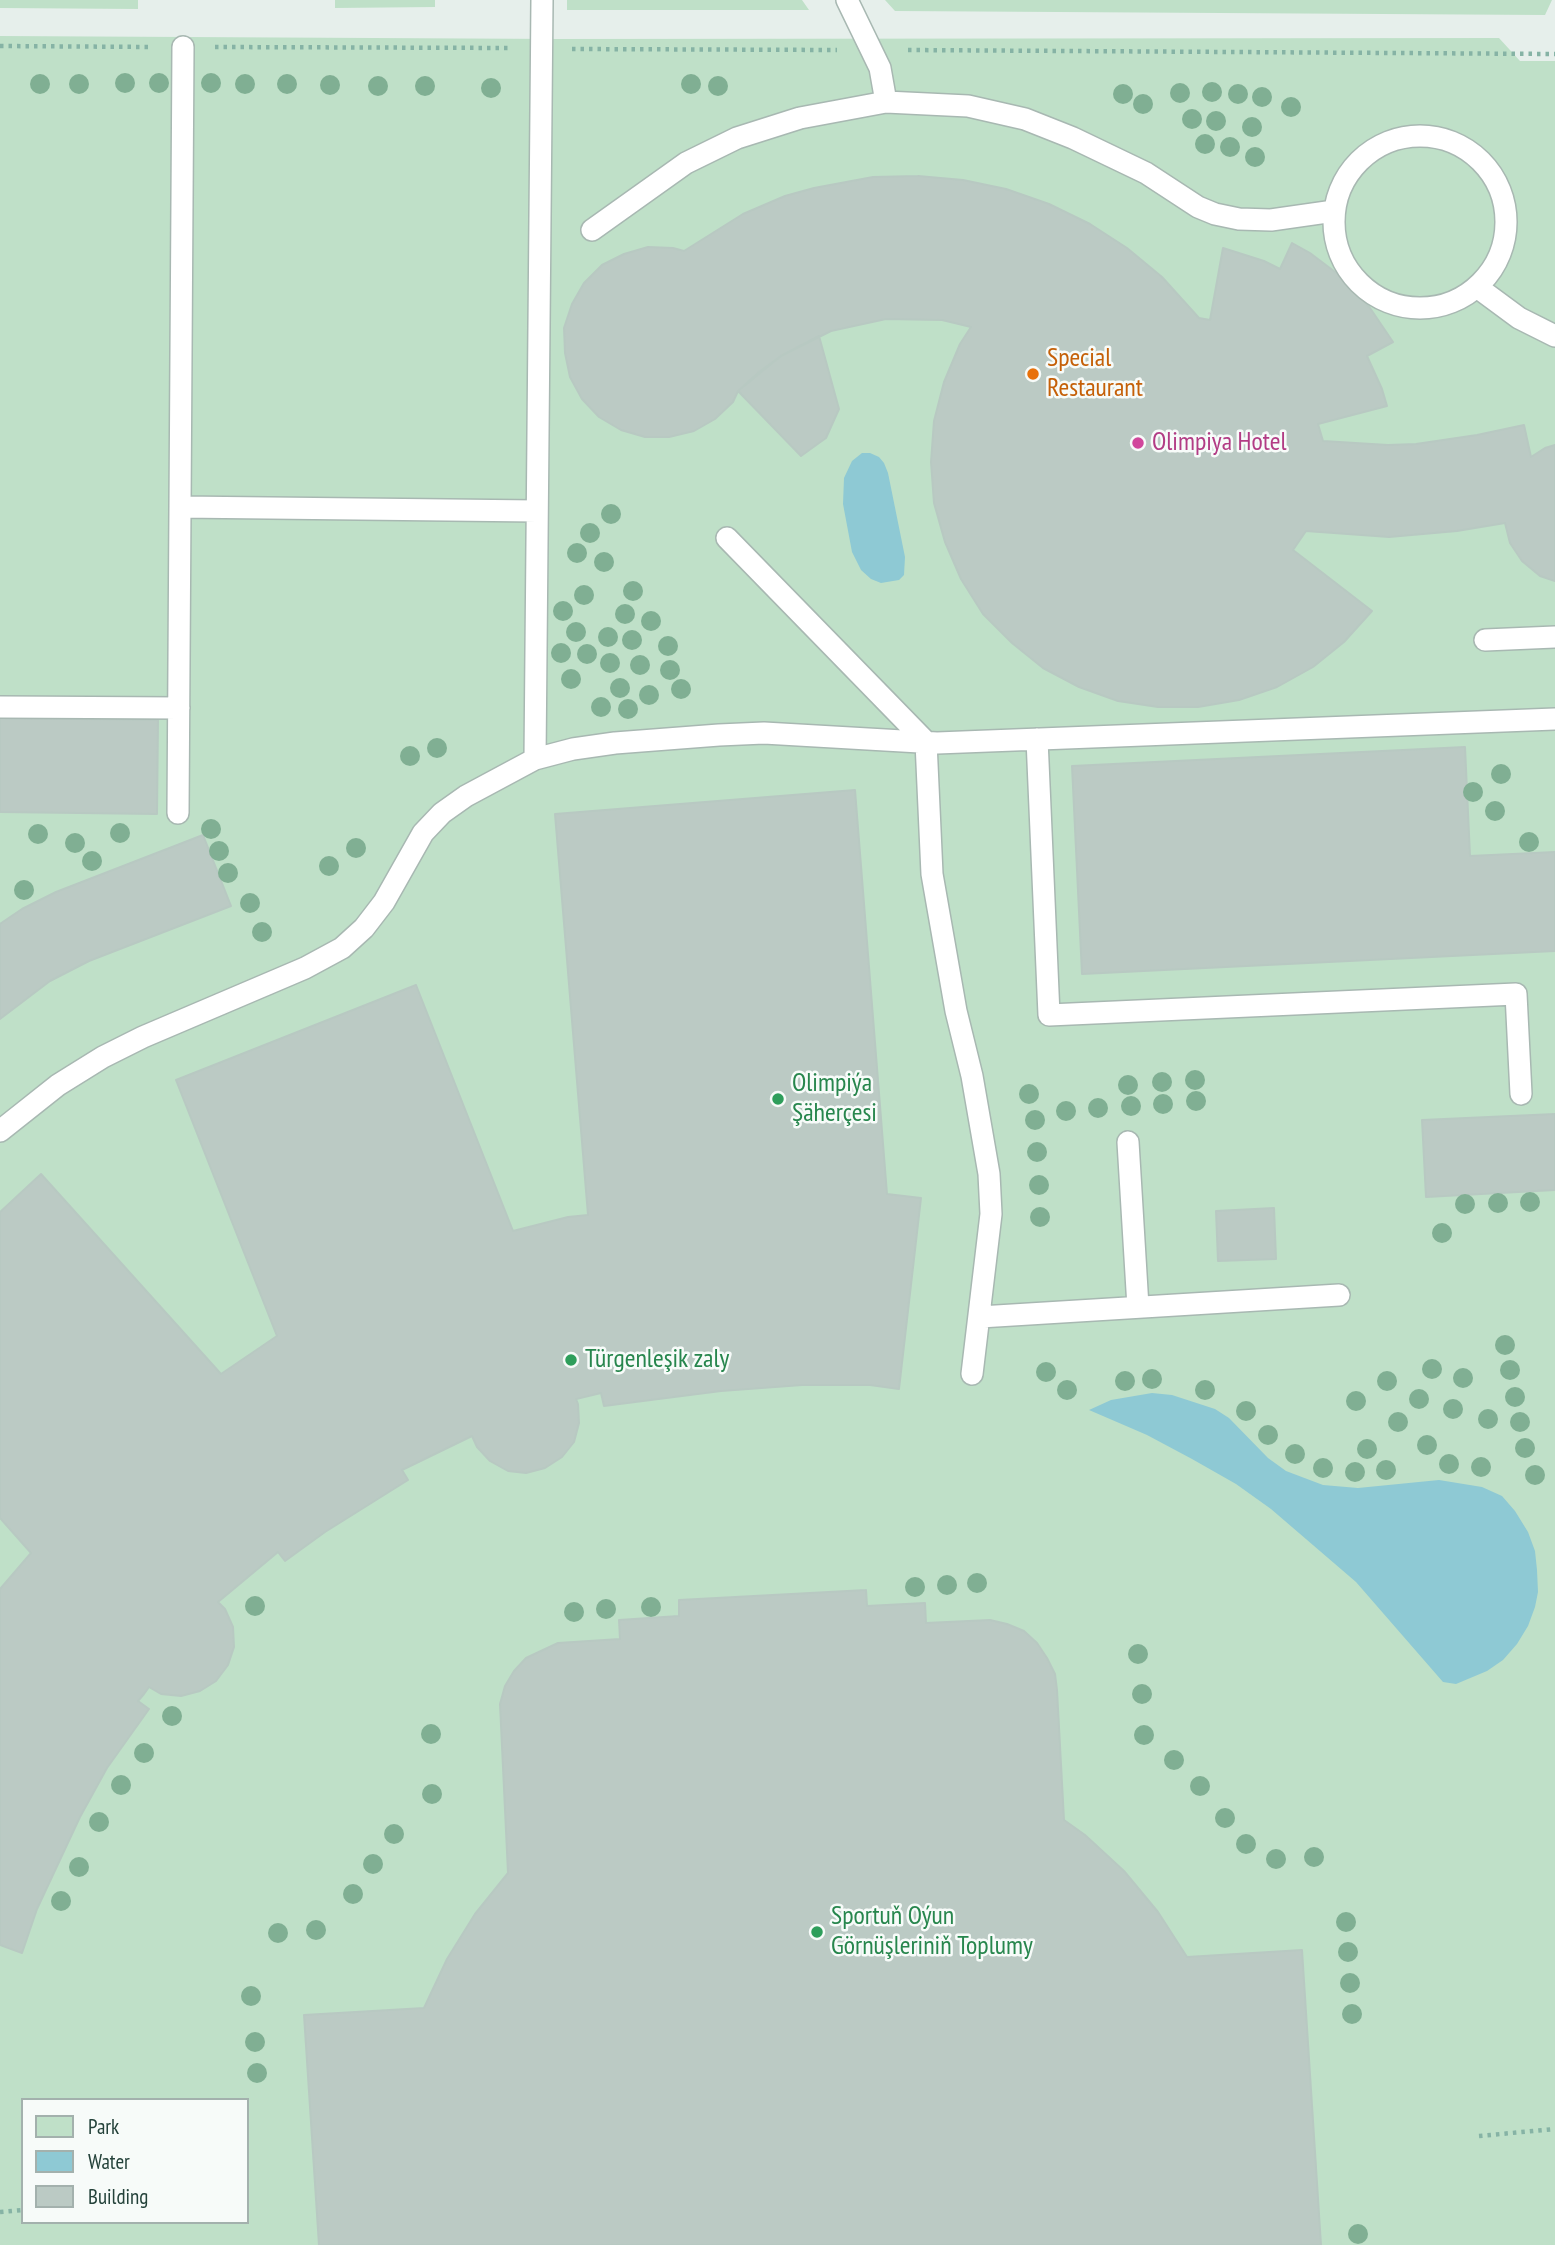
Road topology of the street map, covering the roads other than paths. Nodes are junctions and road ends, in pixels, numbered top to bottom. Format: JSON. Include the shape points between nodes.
{"nodes":[{"id":1,"x":542,"y":0,"type":"edge"},
{"id":2,"x":847,"y":0,"type":"edge"},
{"id":3,"x":183,"y":47,"type":"road end"},
{"id":4,"x":886,"y":102,"type":"junction"},
{"id":5,"x":1334,"y":211,"type":"junction"},
{"id":6,"x":592,"y":230,"type":"dead end"},
{"id":7,"x":1477,"y":287,"type":"junction"},
{"id":8,"x":1555,"y":336,"type":"edge"},
{"id":9,"x":180,"y":507,"type":"junction"},
{"id":10,"x":537,"y":511,"type":"junction"},
{"id":11,"x":727,"y":538,"type":"dead end"},
{"id":12,"x":1555,"y":637,"type":"edge"},
{"id":13,"x":1485,"y":640,"type":"dead end"},
{"id":14,"x":0,"y":707,"type":"edge"},
{"id":15,"x":179,"y":708,"type":"junction"},
{"id":16,"x":1555,"y":719,"type":"edge"},
{"id":17,"x":1037,"y":739,"type":"junction"},
{"id":18,"x":926,"y":742,"type":"junction"},
{"id":19,"x":535,"y":760,"type":"junction"},
{"id":20,"x":178,"y":813,"type":"dead end"},
{"id":21,"x":1521,"y":1094,"type":"dead end"},
{"id":22,"x":0,"y":1131,"type":"edge"},
{"id":23,"x":1128,"y":1142,"type":"dead end"},
{"id":24,"x":1339,"y":1294,"type":"dead end"},
{"id":25,"x":1138,"y":1307,"type":"junction"},
{"id":26,"x":980,"y":1317,"type":"junction"},
{"id":27,"x":972,"y":1374,"type":"dead end"}],
"edges":[{"from":1,"to":10,"type":"lane"},
{"from":2,"to":4,"type":"lane","via":[[880,68]]},
{"from":3,"to":9,"type":"lane"},
{"from":4,"to":5,"type":"lane","via":[[968,107],[1024,119],[1124,162],[1215,214],[1271,220]]},
{"from":4,"to":6,"type":"lane","via":[[800,118],[737,138],[686,163]]},
{"from":5,"to":7,"type":"lane","via":[[1334,232],[1349,271],[1380,298],[1419,309],[1460,299]]},
{"from":5,"to":7,"type":"lane","via":[[1349,172],[1380,145],[1420,135],[1461,145],[1491,173],[1506,212],[1500,253]]},
{"from":7,"to":8,"type":"lane"},
{"from":9,"to":10,"type":"lane"},
{"from":9,"to":15,"type":"lane"},
{"from":10,"to":19,"type":"lane"},
{"from":11,"to":18,"type":"lane"},
{"from":12,"to":13,"type":"lane"},
{"from":14,"to":15,"type":"lane"},
{"from":15,"to":20,"type":"lane"},
{"from":16,"to":17,"type":"lane"},
{"from":17,"to":18,"type":"lane"},
{"from":17,"to":21,"type":"lane","via":[[1048,1015],[1516,994]]},
{"from":18,"to":19,"type":"lane","via":[[764,733],[719,735],[615,743]]},
{"from":18,"to":26,"type":"lane","via":[[932,874],[989,1174],[991,1214]]},
{"from":19,"to":22,"type":"lane","via":[[442,813],[423,833],[384,902],[342,948],[103,1057]]},
{"from":23,"to":25,"type":"lane"},
{"from":24,"to":25,"type":"lane"},
{"from":25,"to":26,"type":"lane"},
{"from":26,"to":27,"type":"lane"}]}
